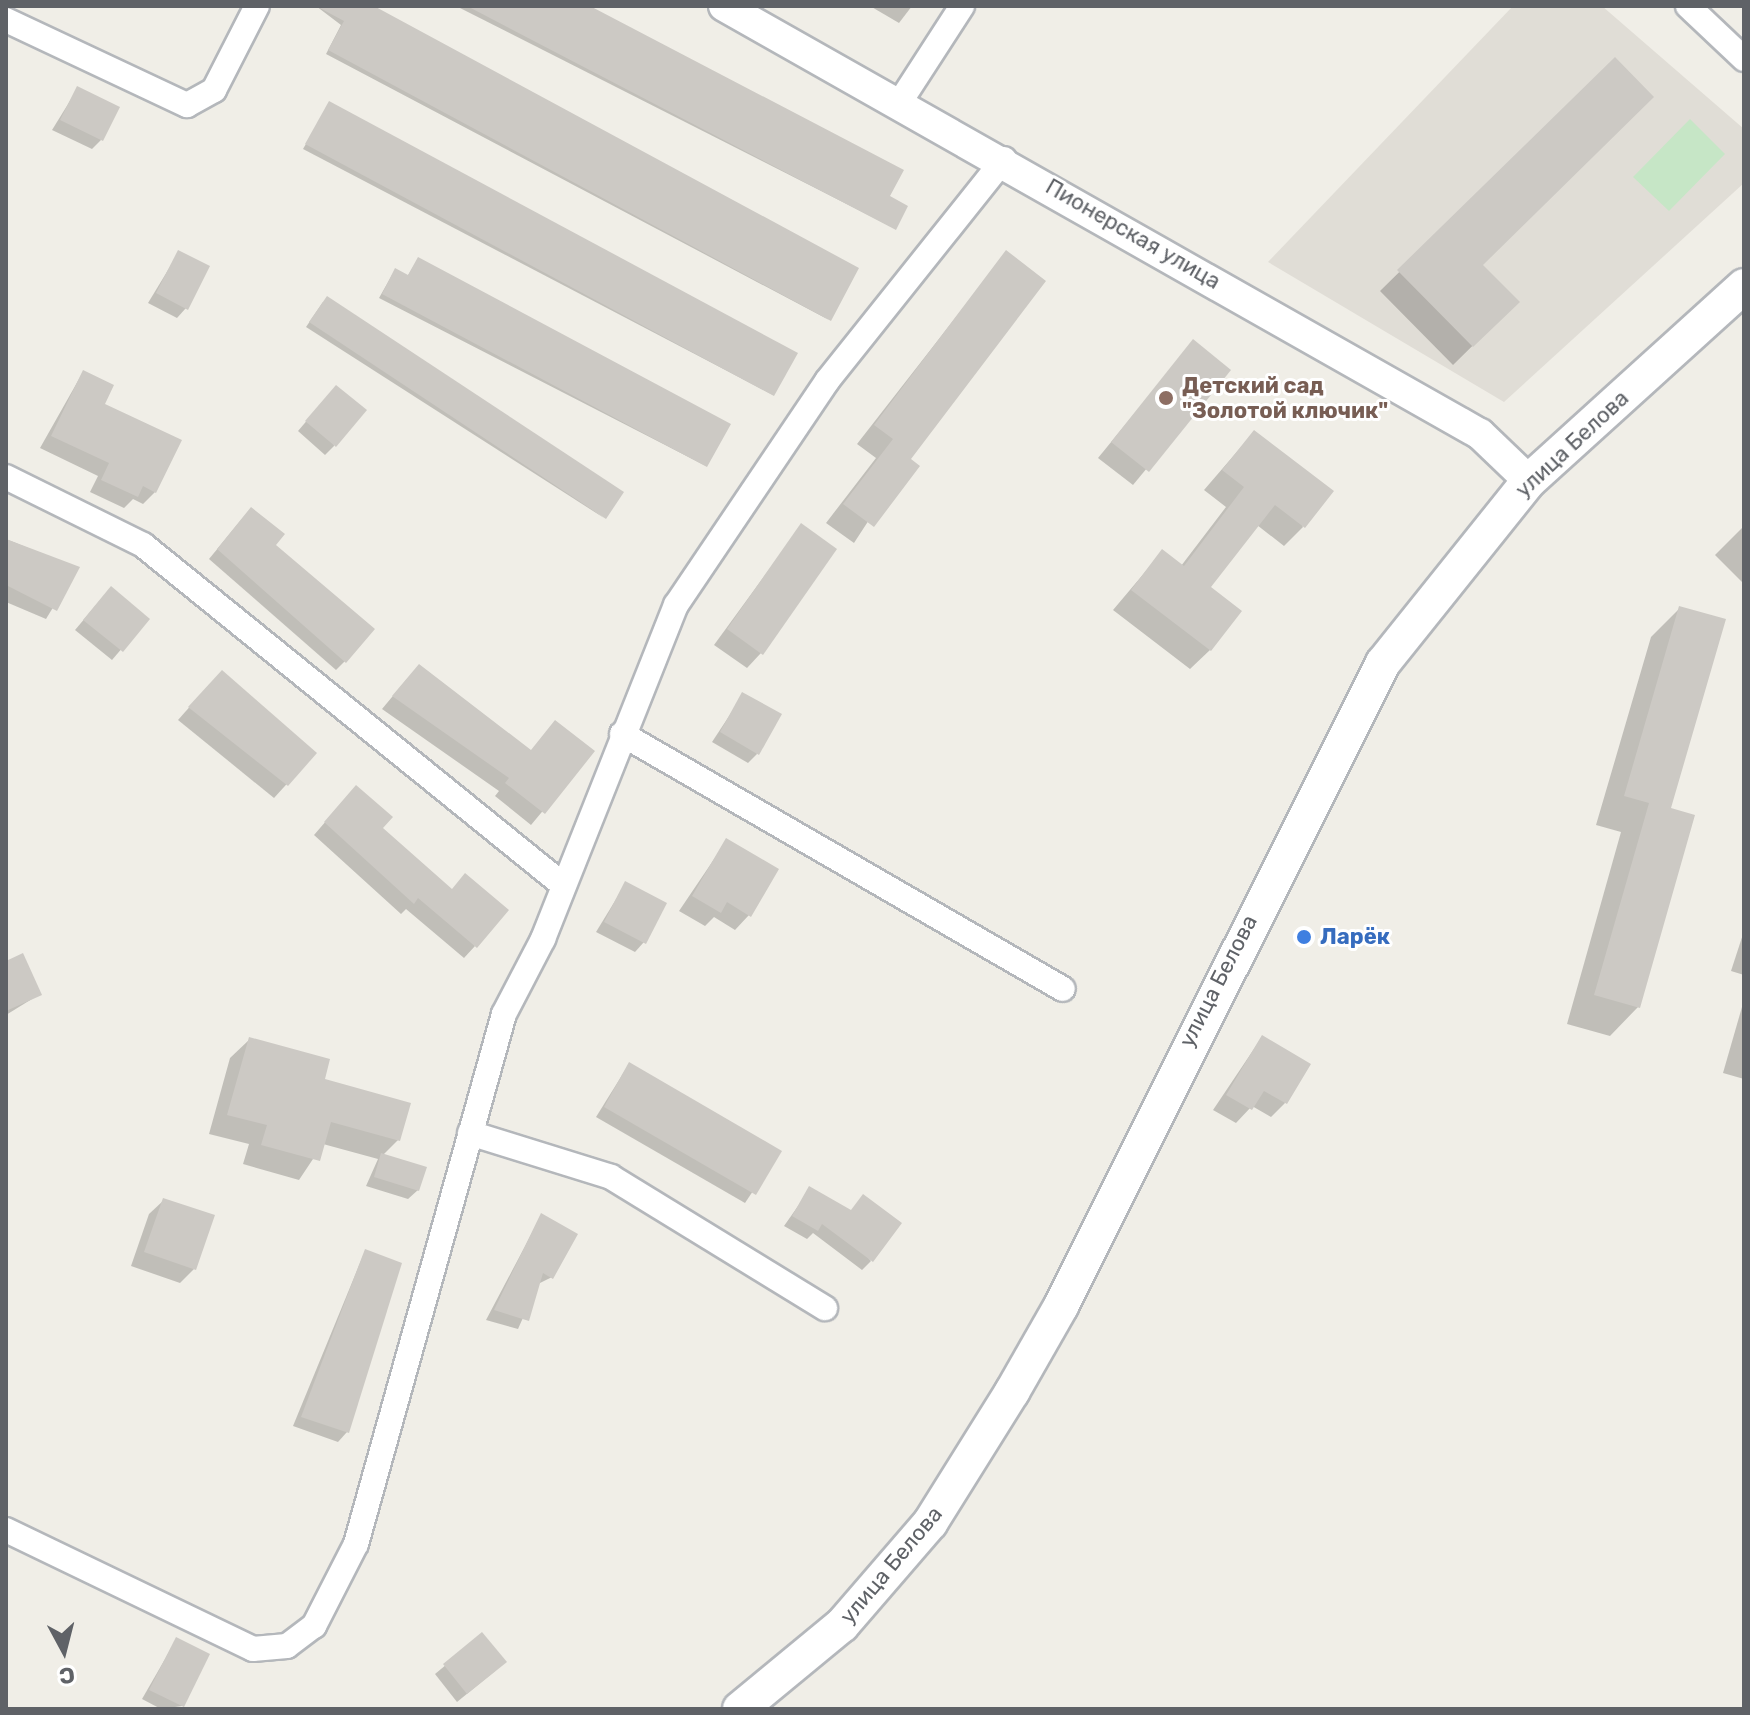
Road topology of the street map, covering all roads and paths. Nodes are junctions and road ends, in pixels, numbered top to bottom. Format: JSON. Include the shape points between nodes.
{"nodes":[{"id":1,"x":257,"y":6,"type":"edge"},
{"id":2,"x":724,"y":6,"type":"edge"},
{"id":3,"x":962,"y":6,"type":"edge"},
{"id":4,"x":1688,"y":6,"type":"edge"},
{"id":5,"x":6,"y":20,"type":"edge"},
{"id":6,"x":1744,"y":59,"type":"edge"},
{"id":7,"x":900,"y":102,"type":"junction"},
{"id":8,"x":1004,"y":159,"type":"junction"},
{"id":9,"x":1744,"y":286,"type":"edge"},
{"id":10,"x":6,"y":477,"type":"edge"},
{"id":11,"x":1529,"y":481,"type":"junction"},
{"id":12,"x":622,"y":734,"type":"junction"},
{"id":13,"x":563,"y":885,"type":"junction"},
{"id":14,"x":1063,"y":989,"type":"dead end"},
{"id":15,"x":470,"y":1133,"type":"junction"},
{"id":16,"x":825,"y":1308,"type":"dead end"},
{"id":17,"x":6,"y":1530,"type":"edge"},
{"id":18,"x":740,"y":1709,"type":"edge"}],
"edges":[{"from":1,"to":5,"type":"street","via":[[214,90],[197,103],[166,100]]},
{"from":2,"to":7,"type":"street","name":"Пионерская улица"},
{"from":3,"to":7,"type":"street"},
{"from":4,"to":6,"type":"street"},
{"from":7,"to":8,"type":"street","name":"Пионерская улица"},
{"from":8,"to":11,"type":"street","name":"Пионерская улица","via":[[1480,434]]},
{"from":8,"to":12,"type":"street","via":[[827,381],[676,605]]},
{"from":9,"to":11,"type":"main road","name":"улица Белова"},
{"from":10,"to":13,"type":"street","via":[[143,545]]},
{"from":11,"to":18,"type":"main road","name":"улица Белова","via":[[1383,663],[1061,1306],[930,1523],[842,1625]]},
{"from":12,"to":13,"type":"street"},
{"from":12,"to":14,"type":"street"},
{"from":13,"to":15,"type":"street","via":[[504,1014]]},
{"from":15,"to":16,"type":"street","via":[[611,1177]]},
{"from":15,"to":17,"type":"street","via":[[356,1544],[302,1638],[270,1650],[236,1643]]}]}
